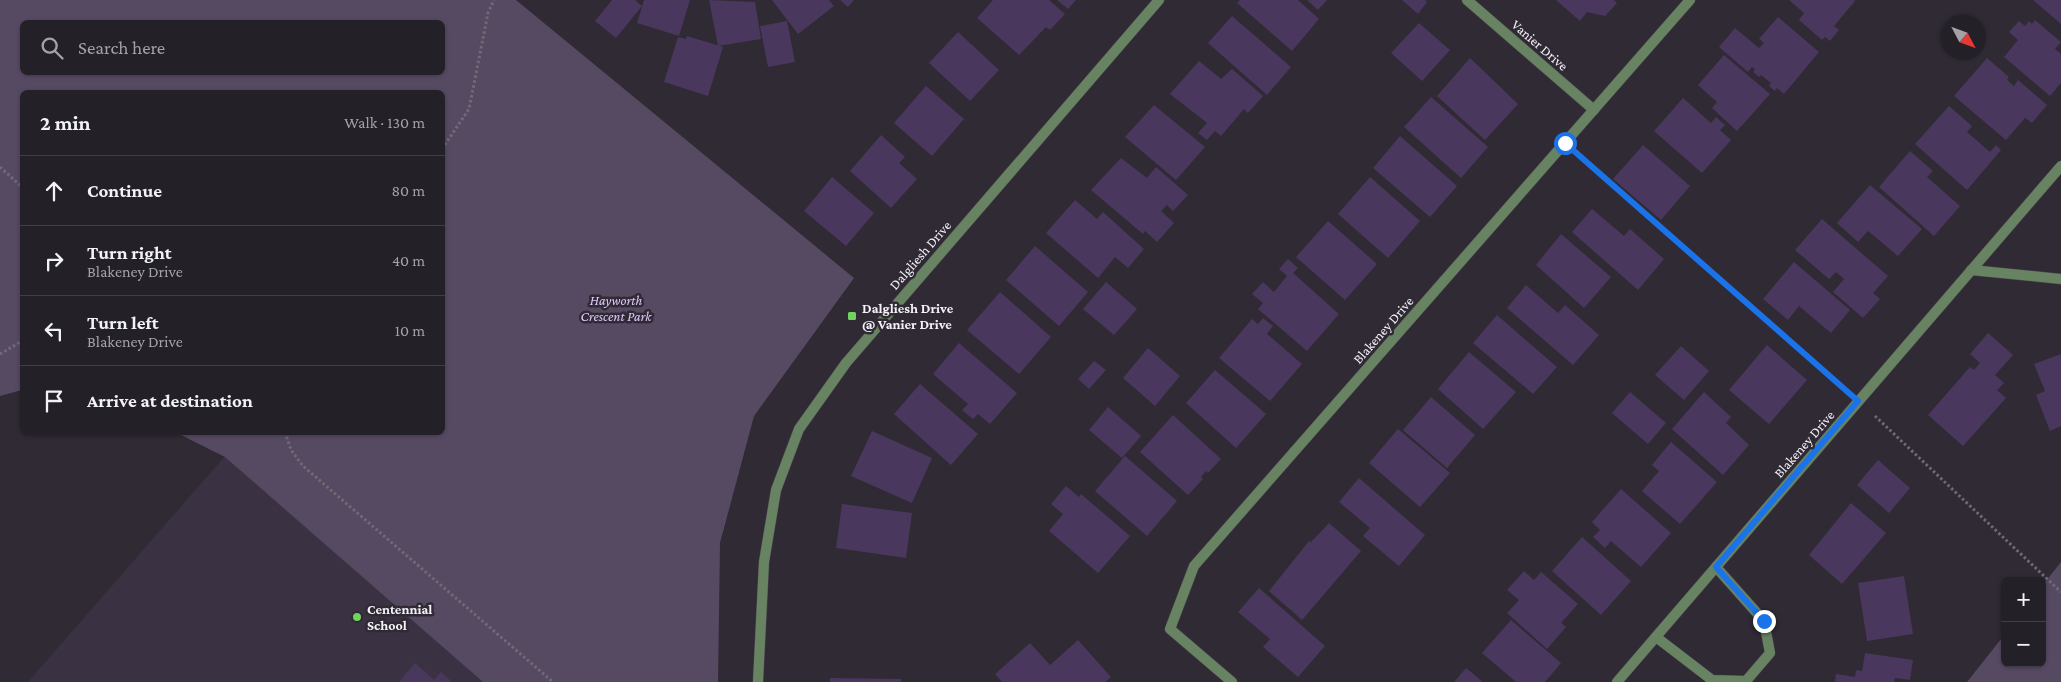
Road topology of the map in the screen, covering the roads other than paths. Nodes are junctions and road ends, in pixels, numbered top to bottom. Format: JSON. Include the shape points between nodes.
{"nodes":[{"id":1,"x":1159,"y":0,"type":"edge"},
{"id":2,"x":1467,"y":0,"type":"edge"},
{"id":3,"x":1690,"y":0,"type":"edge"},
{"id":4,"x":1594,"y":110,"type":"junction"},
{"id":5,"x":2061,"y":166,"type":"edge"},
{"id":6,"x":1971,"y":270,"type":"junction"},
{"id":7,"x":2061,"y":279,"type":"edge"},
{"id":8,"x":1716,"y":567,"type":"junction"},
{"id":9,"x":1656,"y":637,"type":"junction"},
{"id":10,"x":758,"y":682,"type":"edge"},
{"id":11,"x":1232,"y":682,"type":"edge"},
{"id":12,"x":1617,"y":682,"type":"edge"}],
"edges":[{"from":1,"to":10,"type":"street","name":"Dalgliesh Drive","via":[[846,363],[800,429],[776,490],[764,562]]},
{"from":2,"to":4,"type":"street","name":"Vanier Drive"},
{"from":3,"to":4,"type":"street","name":"Blakeney Drive"},
{"from":4,"to":11,"type":"street","name":"Blakeney Drive","via":[[1194,566],[1170,629]]},
{"from":5,"to":6,"type":"street","name":"Blakeney Drive"},
{"from":6,"to":7,"type":"street"},
{"from":6,"to":8,"type":"street","name":"Blakeney Drive"},
{"from":8,"to":9,"type":"street","name":"Blakeney Drive"},
{"from":8,"to":9,"type":"street","via":[[1764,621],[1770,653],[1746,680],[1712,680]]},
{"from":9,"to":12,"type":"street","name":"Blakeney Drive"}]}
